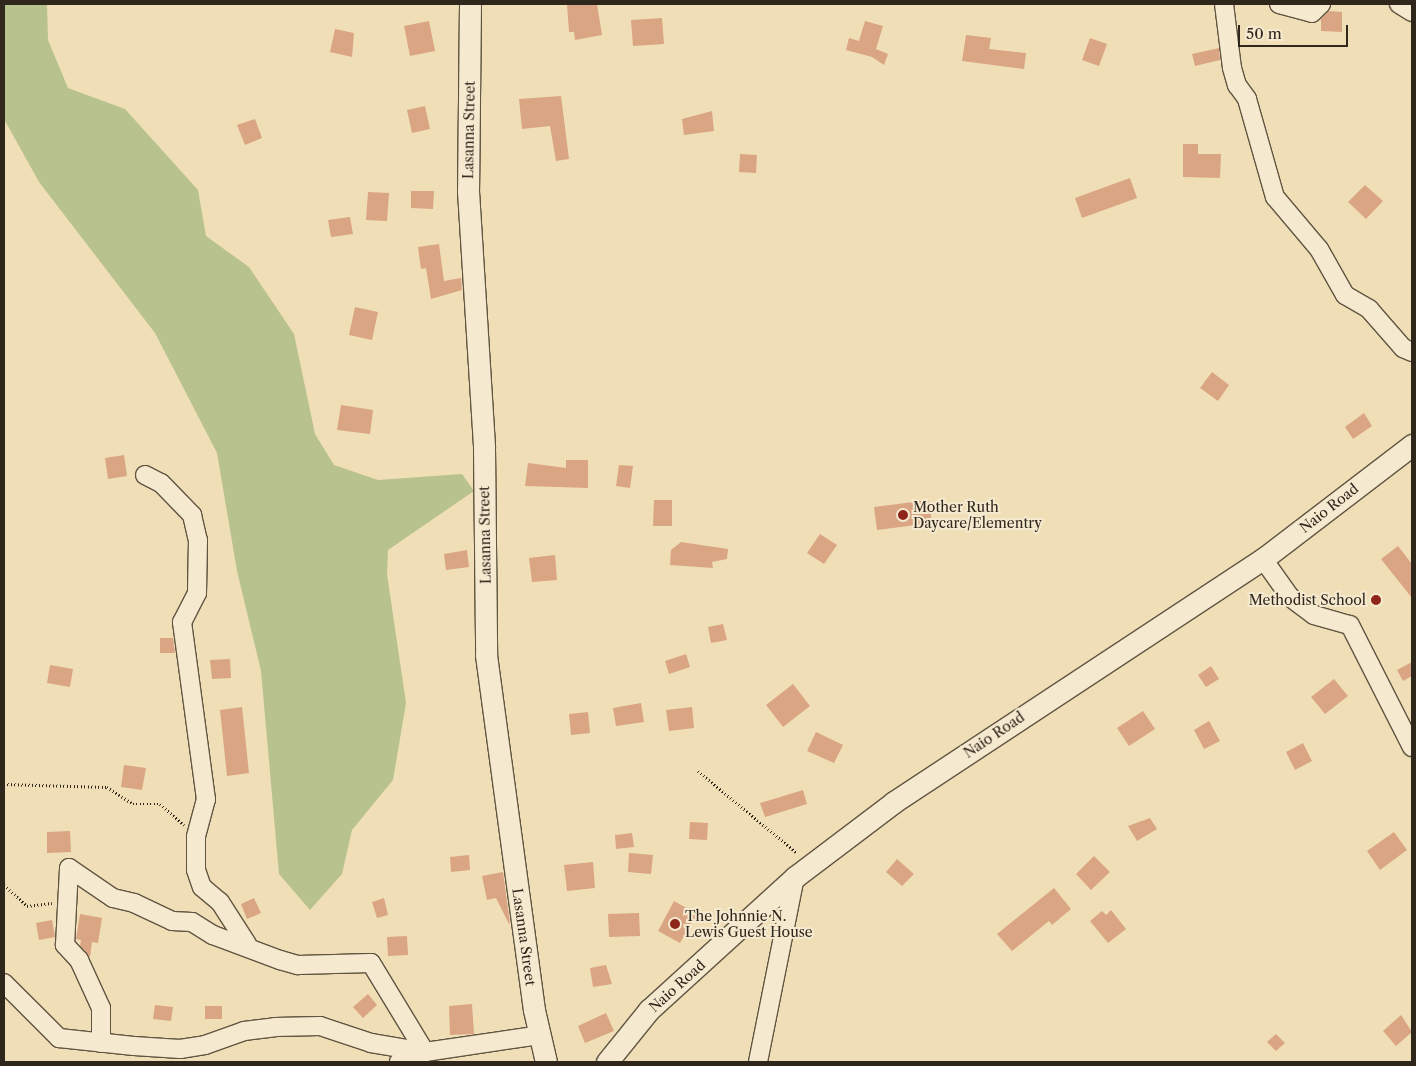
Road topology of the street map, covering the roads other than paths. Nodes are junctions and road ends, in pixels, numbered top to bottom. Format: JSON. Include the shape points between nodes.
{"nodes":[{"id":1,"x":470,"y":4,"type":"edge"},
{"id":2,"x":1224,"y":4,"type":"edge"},
{"id":3,"x":1280,"y":4,"type":"edge"},
{"id":4,"x":1321,"y":4,"type":"edge"},
{"id":5,"x":1399,"y":4,"type":"edge"},
{"id":6,"x":1412,"y":12,"type":"edge"},
{"id":7,"x":1412,"y":352,"type":"edge"},
{"id":8,"x":1412,"y":445,"type":"edge"},
{"id":9,"x":145,"y":476,"type":"dead end"},
{"id":10,"x":1263,"y":559,"type":"junction"},
{"id":11,"x":1412,"y":747,"type":"edge"},
{"id":12,"x":795,"y":877,"type":"junction"},
{"id":13,"x":247,"y":944,"type":"junction"},
{"id":14,"x":4,"y":983,"type":"edge"},
{"id":15,"x":540,"y":1034,"type":"junction"},
{"id":16,"x":101,"y":1042,"type":"junction"},
{"id":17,"x":425,"y":1052,"type":"junction"},
{"id":18,"x":400,"y":1062,"type":"edge"},
{"id":19,"x":546,"y":1062,"type":"edge"},
{"id":20,"x":607,"y":1062,"type":"edge"},
{"id":21,"x":758,"y":1062,"type":"edge"}],
"edges":[{"from":1,"to":15,"type":"street","name":"Lasanna Street","via":[[468,190],[484,448],[486,655]]},
{"from":2,"to":7,"type":"street","via":[[1232,68],[1237,85],[1248,99],[1275,196],[1319,249],[1346,296],[1369,309],[1403,348]]},
{"from":3,"to":4,"type":"street","via":[[1312,13]]},
{"from":5,"to":6,"type":"street"},
{"from":8,"to":10,"type":"street","name":"Naio Road"},
{"from":9,"to":13,"type":"street","via":[[161,483],[192,515],[198,540],[197,593],[182,622],[206,799],[196,837],[196,870],[202,887],[220,902]]},
{"from":10,"to":11,"type":"street","via":[[1290,597],[1314,615],[1350,625]]},
{"from":10,"to":12,"type":"street","name":"Naio Road","via":[[894,802]]},
{"from":12,"to":20,"type":"street","name":"Naio Road","via":[[649,1010]]},
{"from":12,"to":21,"type":"street"},
{"from":13,"to":16,"type":"street","via":[[213,935],[192,922],[172,921],[134,903],[113,898],[69,868],[65,945],[79,960],[101,1008]]},
{"from":13,"to":17,"type":"street","via":[[298,965],[370,963]]},
{"from":14,"to":16,"type":"street","via":[[59,1038]]},
{"from":15,"to":17,"type":"street"},
{"from":15,"to":19,"type":"street","name":"Lasanna Street"},
{"from":16,"to":17,"type":"street","via":[[180,1048],[205,1045],[244,1031],[320,1026],[371,1044]]},
{"from":17,"to":18,"type":"street"}]}
